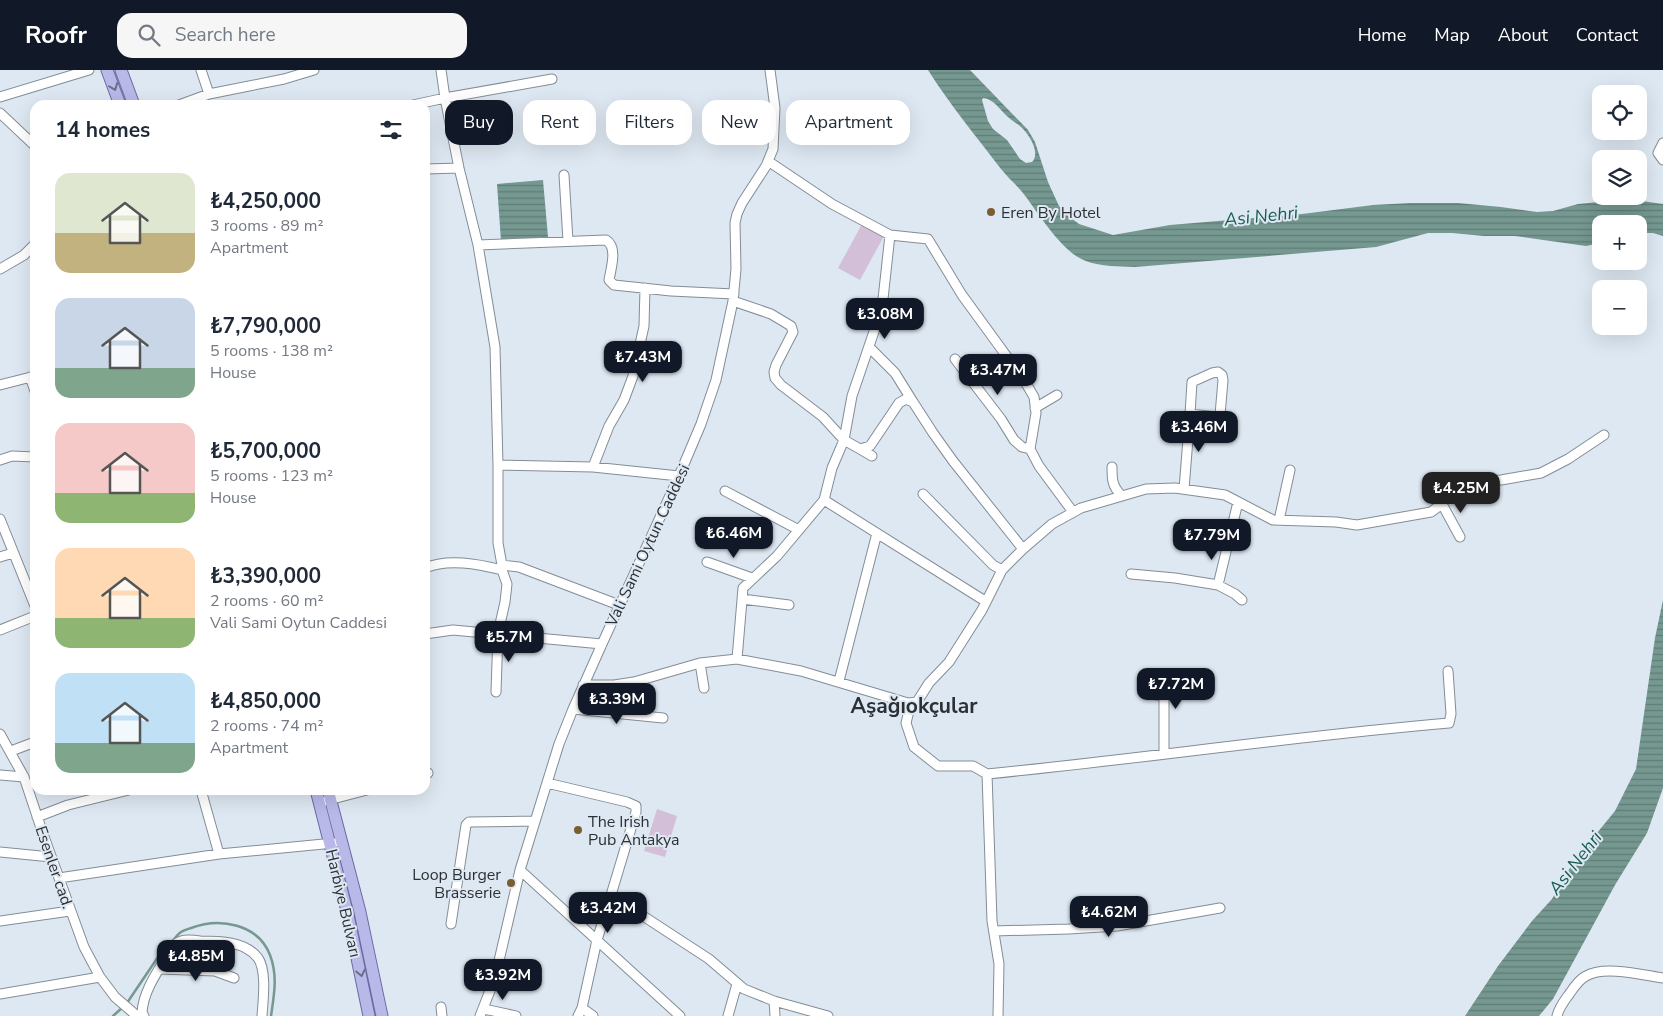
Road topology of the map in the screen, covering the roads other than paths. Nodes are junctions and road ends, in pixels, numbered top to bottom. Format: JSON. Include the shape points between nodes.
{"nodes":[{"id":1,"x":89,"y":70,"type":"edge"},
{"id":2,"x":106,"y":70,"type":"edge"},
{"id":3,"x":121,"y":70,"type":"edge"},
{"id":4,"x":201,"y":70,"type":"edge"},
{"id":5,"x":314,"y":70,"type":"edge"},
{"id":6,"x":442,"y":70,"type":"edge"},
{"id":7,"x":770,"y":70,"type":"edge"},
{"id":8,"x":283,"y":74,"type":"edge"},
{"id":9,"x":552,"y":79,"type":"dead end"},
{"id":10,"x":209,"y":94,"type":"junction"},
{"id":11,"x":0,"y":97,"type":"edge"},
{"id":12,"x":445,"y":98,"type":"junction"},
{"id":13,"x":118,"y":100,"type":"edge"},
{"id":14,"x":132,"y":100,"type":"edge"},
{"id":15,"x":193,"y":100,"type":"edge"},
{"id":16,"x":430,"y":101,"type":"edge"},
{"id":17,"x":0,"y":114,"type":"edge"},
{"id":18,"x":30,"y":141,"type":"edge"},
{"id":19,"x":1663,"y":143,"type":"edge"},
{"id":20,"x":1663,"y":160,"type":"edge"},
{"id":21,"x":768,"y":161,"type":"junction"},
{"id":22,"x":460,"y":168,"type":"junction"},
{"id":23,"x":430,"y":169,"type":"edge"},
{"id":24,"x":564,"y":175,"type":"dead end"},
{"id":25,"x":890,"y":235,"type":"junction"},
{"id":26,"x":568,"y":241,"type":"junction"},
{"id":27,"x":478,"y":245,"type":"junction"},
{"id":28,"x":30,"y":249,"type":"edge"},
{"id":29,"x":0,"y":269,"type":"edge"},
{"id":30,"x":645,"y":288,"type":"junction"},
{"id":31,"x":734,"y":298,"type":"junction"},
{"id":32,"x":870,"y":348,"type":"junction"},
{"id":33,"x":955,"y":359,"type":"dead end"},
{"id":34,"x":30,"y":377,"type":"edge"},
{"id":35,"x":0,"y":385,"type":"edge"},
{"id":36,"x":1057,"y":395,"type":"dead end"},
{"id":37,"x":913,"y":402,"type":"junction"},
{"id":38,"x":1035,"y":408,"type":"junction"},
{"id":39,"x":1190,"y":414,"type":"junction"},
{"id":40,"x":1604,"y":435,"type":"dead end"},
{"id":41,"x":844,"y":440,"type":"junction"},
{"id":42,"x":860,"y":449,"type":"junction"},
{"id":43,"x":1030,"y":449,"type":"junction"},
{"id":44,"x":872,"y":456,"type":"dead end"},
{"id":45,"x":30,"y":457,"type":"edge"},
{"id":46,"x":0,"y":460,"type":"edge"},
{"id":47,"x":498,"y":465,"type":"junction"},
{"id":48,"x":593,"y":467,"type":"junction"},
{"id":49,"x":1112,"y":467,"type":"dead end"},
{"id":50,"x":1290,"y":470,"type":"dead end"},
{"id":51,"x":679,"y":476,"type":"junction"},
{"id":52,"x":1184,"y":489,"type":"junction"},
{"id":53,"x":725,"y":491,"type":"dead end"},
{"id":54,"x":923,"y":494,"type":"dead end"},
{"id":55,"x":1121,"y":495,"type":"junction"},
{"id":56,"x":824,"y":500,"type":"junction"},
{"id":57,"x":1238,"y":502,"type":"junction"},
{"id":58,"x":1442,"y":504,"type":"junction"},
{"id":59,"x":1073,"y":512,"type":"junction"},
{"id":60,"x":0,"y":519,"type":"edge"},
{"id":61,"x":1279,"y":520,"type":"junction"},
{"id":62,"x":799,"y":530,"type":"junction"},
{"id":63,"x":877,"y":533,"type":"junction"},
{"id":64,"x":1460,"y":537,"type":"dead end"},
{"id":65,"x":1023,"y":549,"type":"junction"},
{"id":66,"x":13,"y":553,"type":"junction"},
{"id":67,"x":0,"y":557,"type":"edge"},
{"id":68,"x":708,"y":562,"type":"dead end"},
{"id":69,"x":430,"y":566,"type":"edge"},
{"id":70,"x":502,"y":567,"type":"junction"},
{"id":71,"x":1002,"y":570,"type":"junction"},
{"id":72,"x":1131,"y":574,"type":"dead end"},
{"id":73,"x":752,"y":578,"type":"junction"},
{"id":74,"x":1218,"y":585,"type":"junction"},
{"id":75,"x":30,"y":594,"type":"edge"},
{"id":76,"x":742,"y":599,"type":"junction"},
{"id":77,"x":1242,"y":600,"type":"dead end"},
{"id":78,"x":985,"y":601,"type":"junction"},
{"id":79,"x":619,"y":605,"type":"junction"},
{"id":80,"x":789,"y":605,"type":"dead end"},
{"id":81,"x":30,"y":618,"type":"edge"},
{"id":82,"x":0,"y":630,"type":"edge"},
{"id":83,"x":430,"y":633,"type":"edge"},
{"id":84,"x":498,"y":633,"type":"junction"},
{"id":85,"x":602,"y":644,"type":"junction"},
{"id":86,"x":738,"y":659,"type":"junction"},
{"id":87,"x":700,"y":663,"type":"junction"},
{"id":88,"x":1448,"y":671,"type":"dead end"},
{"id":89,"x":839,"y":681,"type":"junction"},
{"id":90,"x":583,"y":685,"type":"junction"},
{"id":91,"x":704,"y":688,"type":"dead end"},
{"id":92,"x":496,"y":692,"type":"dead end"},
{"id":93,"x":1151,"y":694,"type":"dead end"},
{"id":94,"x":911,"y":702,"type":"junction"},
{"id":95,"x":573,"y":708,"type":"junction"},
{"id":96,"x":663,"y":718,"type":"dead end"},
{"id":97,"x":0,"y":734,"type":"edge"},
{"id":98,"x":30,"y":744,"type":"edge"},
{"id":99,"x":10,"y":751,"type":"junction"},
{"id":100,"x":1164,"y":754,"type":"junction"},
{"id":101,"x":987,"y":774,"type":"junction"},
{"id":102,"x":0,"y":775,"type":"edge"},
{"id":103,"x":24,"y":777,"type":"junction"},
{"id":104,"x":547,"y":783,"type":"junction"},
{"id":105,"x":109,"y":795,"type":"edge"},
{"id":106,"x":202,"y":795,"type":"edge"},
{"id":107,"x":341,"y":795,"type":"edge"},
{"id":108,"x":326,"y":798,"type":"edge"},
{"id":109,"x":37,"y":817,"type":"junction"},
{"id":110,"x":535,"y":821,"type":"junction"},
{"id":111,"x":336,"y":842,"type":"junction"},
{"id":112,"x":0,"y":852,"type":"edge"},
{"id":113,"x":219,"y":854,"type":"junction"},
{"id":114,"x":51,"y":858,"type":"junction"},
{"id":115,"x":520,"y":870,"type":"junction"},
{"id":116,"x":59,"y":878,"type":"junction"},
{"id":117,"x":611,"y":895,"type":"junction"},
{"id":118,"x":1220,"y":908,"type":"dead end"},
{"id":119,"x":70,"y":911,"type":"junction"},
{"id":120,"x":0,"y":921,"type":"edge"},
{"id":121,"x":451,"y":924,"type":"dead end"},
{"id":122,"x":994,"y":931,"type":"junction"},
{"id":123,"x":597,"y":940,"type":"junction"},
{"id":124,"x":160,"y":968,"type":"junction"},
{"id":125,"x":100,"y":977,"type":"junction"},
{"id":126,"x":234,"y":978,"type":"dead end"},
{"id":127,"x":1663,"y":978,"type":"edge"},
{"id":128,"x":737,"y":984,"type":"junction"},
{"id":129,"x":0,"y":994,"type":"edge"},
{"id":130,"x":774,"y":1001,"type":"junction"},
{"id":131,"x":482,"y":1012,"type":"edge"},
{"id":132,"x":580,"y":1012,"type":"edge"},
{"id":133,"x":139,"y":1015,"type":"edge"},
{"id":134,"x":262,"y":1016,"type":"edge"},
{"id":135,"x":369,"y":1016,"type":"edge"},
{"id":136,"x":382,"y":1016,"type":"edge"},
{"id":137,"x":516,"y":1016,"type":"edge"},
{"id":138,"x":593,"y":1016,"type":"edge"},
{"id":139,"x":680,"y":1016,"type":"edge"},
{"id":140,"x":728,"y":1016,"type":"edge"},
{"id":141,"x":775,"y":1016,"type":"edge"},
{"id":142,"x":828,"y":1016,"type":"edge"},
{"id":143,"x":998,"y":1016,"type":"edge"},
{"id":144,"x":1557,"y":1016,"type":"edge"}],
"edges":[{"from":1,"to":11,"type":"street"},
{"from":2,"to":13,"type":"main road","one_way":true},
{"from":3,"to":14,"type":"main road"},
{"from":4,"to":10,"type":"street"},
{"from":5,"to":8,"type":"street"},
{"from":6,"to":12,"type":"street"},
{"from":7,"to":21,"type":"street","name":"Vali Sami Oytun Caddesi","via":[[776,108],[773,149]]},
{"from":8,"to":10,"type":"street"},
{"from":9,"to":12,"type":"street"},
{"from":10,"to":15,"type":"street"},
{"from":12,"to":16,"type":"street"},
{"from":12,"to":22,"type":"street"},
{"from":17,"to":18,"type":"street"},
{"from":19,"to":20,"type":"street","via":[[1658,153]]},
{"from":21,"to":25,"type":"street","via":[[832,204]]},
{"from":21,"to":31,"type":"street","name":"Vali Sami Oytun Caddesi","via":[[737,214]]},
{"from":22,"to":23,"type":"street"},
{"from":22,"to":27,"type":"street"},
{"from":24,"to":26,"type":"street"},
{"from":25,"to":32,"type":"street","via":[[882,308]]},
{"from":25,"to":38,"type":"street","via":[[928,239],[962,295],[1024,380],[1034,397]]},
{"from":26,"to":27,"type":"street"},
{"from":26,"to":30,"type":"street","via":[[610,242],[613,248],[609,280],[614,285]]},
{"from":27,"to":47,"type":"street","via":[[495,347]]},
{"from":28,"to":29,"type":"street"},
{"from":30,"to":31,"type":"street"},
{"from":30,"to":48,"type":"street","via":[[644,326],[633,376]]},
{"from":31,"to":41,"type":"street","via":[[791,326],[793,332],[776,365],[775,378],[823,417]]},
{"from":31,"to":51,"type":"street","name":"Vali Sami Oytun Caddesi","via":[[711,395]]},
{"from":32,"to":37,"type":"street","via":[[895,373]]},
{"from":32,"to":41,"type":"street","via":[[852,396]]},
{"from":33,"to":43,"type":"street","via":[[1014,440]]},
{"from":34,"to":35,"type":"street"},
{"from":36,"to":38,"type":"street"},
{"from":37,"to":42,"type":"street","via":[[899,403],[886,429],[870,446]]},
{"from":37,"to":65,"type":"street","via":[[948,454]]},
{"from":38,"to":43,"type":"street"},
{"from":39,"to":39,"type":"street","via":[[1220,415],[1223,380],[1218,372],[1192,382]]},
{"from":39,"to":52,"type":"street"},
{"from":40,"to":58,"type":"street","via":[[1542,473],[1472,482],[1451,492]]},
{"from":41,"to":42,"type":"street"},
{"from":41,"to":56,"type":"street","via":[[832,468]]},
{"from":42,"to":44,"type":"street"},
{"from":43,"to":59,"type":"street"},
{"from":45,"to":46,"type":"street","via":[[12,456]]},
{"from":47,"to":48,"type":"street"},
{"from":47,"to":70,"type":"street","via":[[498,543]]},
{"from":48,"to":51,"type":"street"},
{"from":49,"to":55,"type":"street","via":[[1114,488]]},
{"from":50,"to":61,"type":"street"},
{"from":51,"to":79,"type":"street","name":"Vali Sami Oytun Caddesi"},
{"from":52,"to":55,"type":"street","via":[[1146,489]]},
{"from":52,"to":57,"type":"street","via":[[1225,495]]},
{"from":53,"to":62,"type":"street"},
{"from":54,"to":71,"type":"street"},
{"from":55,"to":59,"type":"street"},
{"from":56,"to":62,"type":"street"},
{"from":56,"to":63,"type":"street"},
{"from":57,"to":61,"type":"street"},
{"from":57,"to":74,"type":"street"},
{"from":58,"to":61,"type":"street","via":[[1431,512],[1357,525]]},
{"from":58,"to":64,"type":"street"},
{"from":59,"to":65,"type":"street","via":[[1052,524]]},
{"from":60,"to":66,"type":"street"},
{"from":62,"to":73,"type":"street"},
{"from":63,"to":78,"type":"street"},
{"from":63,"to":89,"type":"street"},
{"from":65,"to":71,"type":"street"},
{"from":66,"to":67,"type":"street"},
{"from":66,"to":75,"type":"street"},
{"from":68,"to":73,"type":"street"},
{"from":69,"to":70,"type":"street","via":[[463,563]]},
{"from":70,"to":79,"type":"street","via":[[518,566]]},
{"from":70,"to":84,"type":"street","via":[[507,584]]},
{"from":71,"to":78,"type":"street"},
{"from":72,"to":74,"type":"street"},
{"from":73,"to":76,"type":"street","via":[[743,588]]},
{"from":74,"to":77,"type":"street"},
{"from":76,"to":80,"type":"street"},
{"from":76,"to":86,"type":"street"},
{"from":78,"to":94,"type":"street","via":[[949,662],[928,683],[917,702]]},
{"from":79,"to":85,"type":"street","name":"Vali Sami Oytun Caddesi"},
{"from":81,"to":82,"type":"street"},
{"from":83,"to":84,"type":"street","via":[[453,630]]},
{"from":84,"to":85,"type":"street"},
{"from":84,"to":92,"type":"street"},
{"from":85,"to":90,"type":"street","name":"Vali Sami Oytun Caddesi"},
{"from":86,"to":87,"type":"street"},
{"from":86,"to":89,"type":"street"},
{"from":87,"to":90,"type":"street","via":[[634,682]]},
{"from":87,"to":91,"type":"street"},
{"from":88,"to":100,"type":"street","via":[[1449,723]]},
{"from":89,"to":94,"type":"street"},
{"from":90,"to":95,"type":"street","name":"Vali Sami Oytun Caddesi"},
{"from":93,"to":100,"type":"street","via":[[1164,696]]},
{"from":94,"to":101,"type":"street","via":[[906,723],[914,747],[938,766],[973,766]]},
{"from":95,"to":96,"type":"street"},
{"from":95,"to":104,"type":"street","name":"Vali Sami Oytun Caddesi"},
{"from":97,"to":99,"type":"street","name":"Esenler cad."},
{"from":98,"to":99,"type":"street"},
{"from":99,"to":103,"type":"street","name":"Esenler cad."},
{"from":100,"to":101,"type":"street"},
{"from":101,"to":122,"type":"street"},
{"from":102,"to":103,"type":"street"},
{"from":103,"to":109,"type":"street","name":"Esenler cad."},
{"from":104,"to":110,"type":"street","name":"Vali Sami Oytun Caddesi"},
{"from":104,"to":117,"type":"street","via":[[636,806]]},
{"from":105,"to":109,"type":"street"},
{"from":106,"to":113,"type":"street"},
{"from":107,"to":108,"type":"street"},
{"from":108,"to":111,"type":"main road","name":"Harbiye Bulvarı"},
{"from":109,"to":114,"type":"street","name":"Esenler cad."},
{"from":110,"to":115,"type":"street","name":"Vali Sami Oytun Caddesi"},
{"from":110,"to":121,"type":"street","via":[[470,822],[466,825]]},
{"from":111,"to":113,"type":"street"},
{"from":111,"to":135,"type":"main road","name":"Harbiye Bulvarı","one_way":true},
{"from":111,"to":136,"type":"main road","name":"Harbiye Bulvarı","via":[[360,912]]},
{"from":112,"to":114,"type":"street"},
{"from":113,"to":116,"type":"street"},
{"from":114,"to":116,"type":"street","name":"Esenler cad."},
{"from":115,"to":123,"type":"street"},
{"from":115,"to":131,"type":"street","name":"Vali Sami Oytun Caddesi","via":[[495,978]]},
{"from":116,"to":119,"type":"street","name":"Esenler cad."},
{"from":117,"to":123,"type":"street"},
{"from":117,"to":128,"type":"street","via":[[710,959]]},
{"from":118,"to":122,"type":"street","via":[[1117,926]]},
{"from":119,"to":120,"type":"street"},
{"from":119,"to":125,"type":"street","name":"Esenler cad.","via":[[84,948]]},
{"from":122,"to":143,"type":"street","via":[[999,964]]},
{"from":123,"to":132,"type":"street"},
{"from":123,"to":139,"type":"street"},
{"from":124,"to":126,"type":"street","via":[[216,972]]},
{"from":124,"to":133,"type":"street"},
{"from":124,"to":134,"type":"street","via":[[176,943],[182,941],[236,944],[259,959],[263,972]]},
{"from":125,"to":129,"type":"street"},
{"from":125,"to":133,"type":"street","name":"Esenler cad.","via":[[115,997]]},
{"from":127,"to":144,"type":"street","via":[[1615,971],[1596,972],[1586,976],[1573,990],[1559,1007]]},
{"from":128,"to":130,"type":"street"},
{"from":128,"to":140,"type":"street"},
{"from":130,"to":141,"type":"street"},
{"from":130,"to":142,"type":"street"},
{"from":131,"to":137,"type":"street"},
{"from":132,"to":138,"type":"street"}]}
